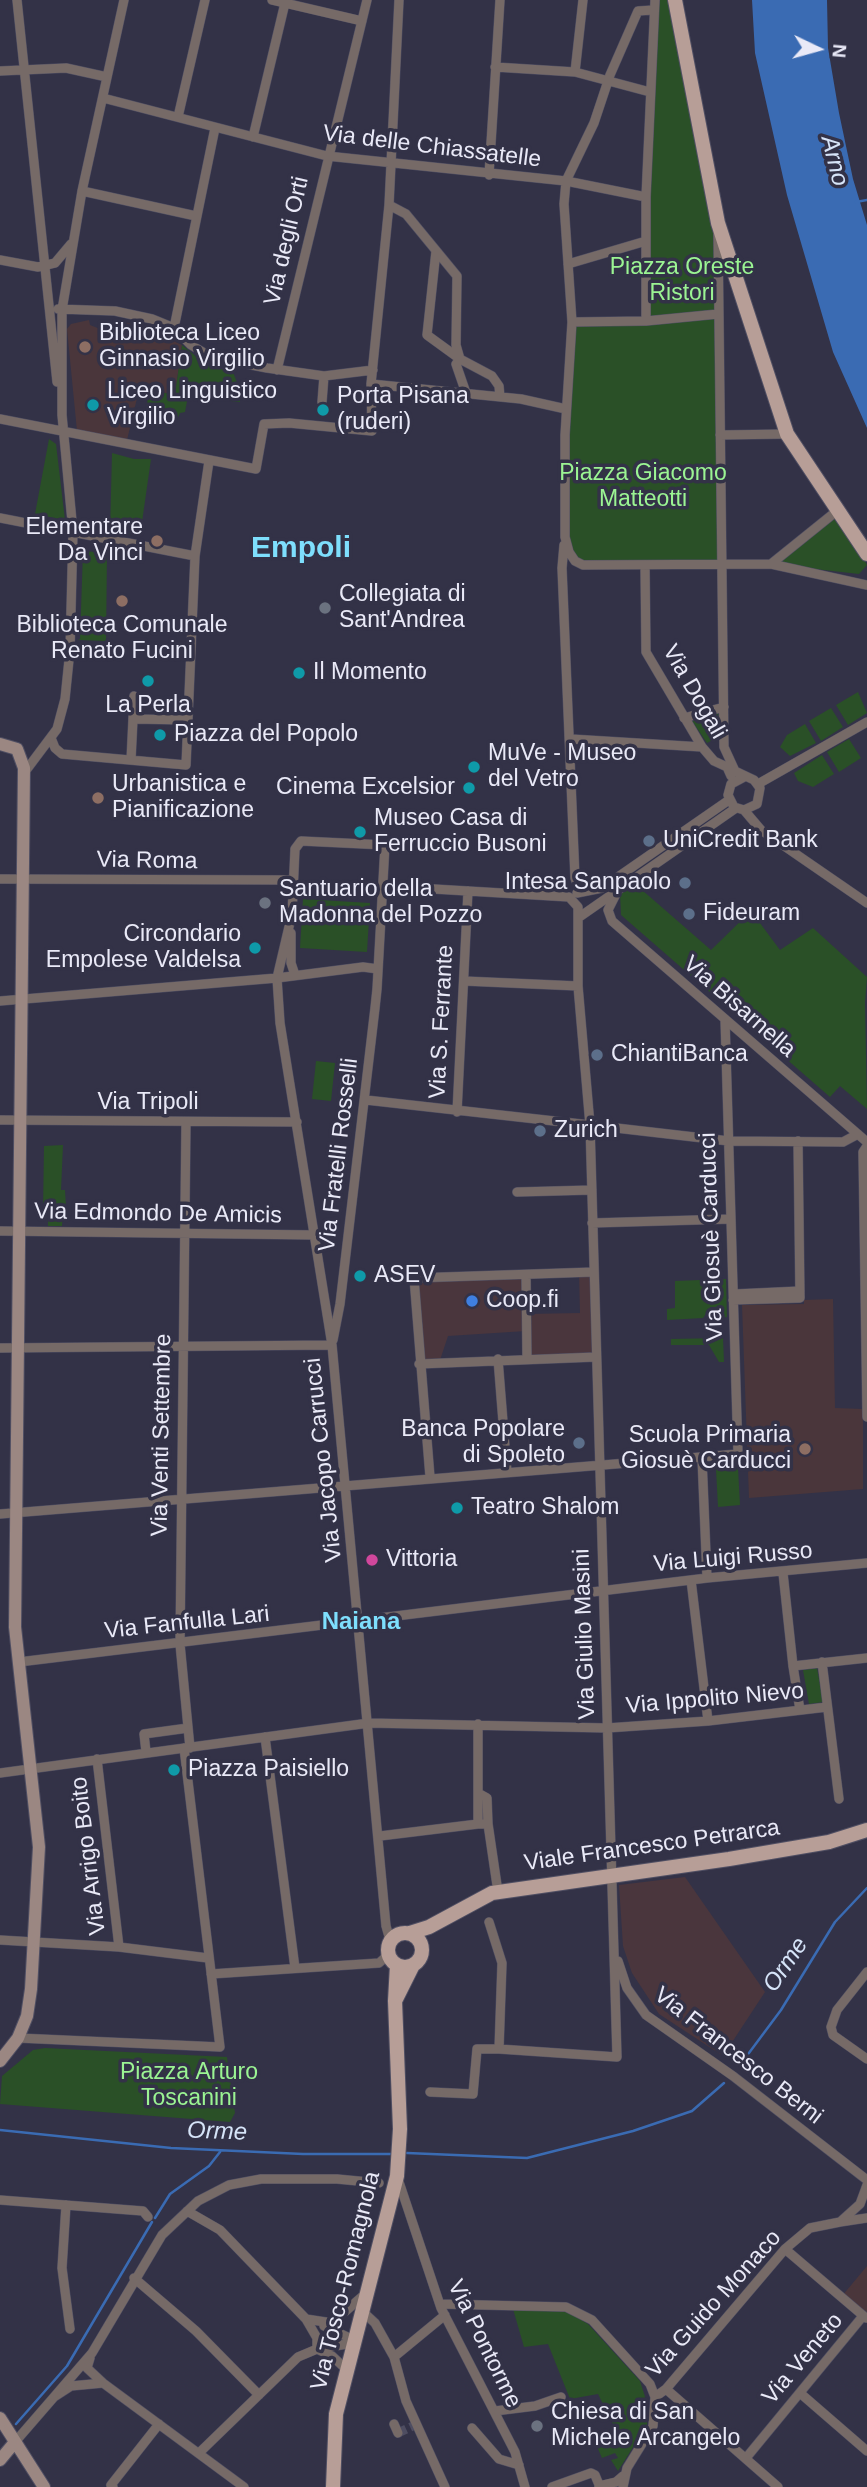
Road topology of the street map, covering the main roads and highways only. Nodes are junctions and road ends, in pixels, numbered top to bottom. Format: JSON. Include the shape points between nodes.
{"nodes":[{"id":1,"x":676,"y":0,"type":"edge"},
{"id":2,"x":867,"y":554,"type":"edge"},
{"id":3,"x":0,"y":744,"type":"edge"},
{"id":4,"x":867,"y":1830,"type":"edge"},
{"id":5,"x":448,"y":1916,"type":"junction"},
{"id":6,"x":410,"y":1933,"type":"junction"},
{"id":7,"x":422,"y":1950,"type":"junction"},
{"id":8,"x":392,"y":1953,"type":"junction"},
{"id":9,"x":413,"y":1965,"type":"junction"},
{"id":10,"x":395,"y":2001,"type":"junction"},
{"id":11,"x":18,"y":2038,"type":"junction"},
{"id":12,"x":0,"y":2040,"type":"edge"},
{"id":13,"x":0,"y":2061,"type":"edge"},
{"id":14,"x":0,"y":2418,"type":"edge"},
{"id":15,"x":15,"y":2442,"type":"junction"},
{"id":16,"x":0,"y":2460,"type":"edge"},
{"id":17,"x":44,"y":2487,"type":"edge"},
{"id":18,"x":333,"y":2487,"type":"edge"}],
"edges":[{"from":1,"to":2,"type":"main road","via":[[718,223],[788,435]]},
{"from":3,"to":11,"type":"main road","via":[[17,749],[24,773],[15,1607],[39,1837],[32,1989]]},
{"from":4,"to":5,"type":"main road","name":"Viale Francesco Petrarca","via":[[829,1842],[498,1892]]},
{"from":5,"to":6,"type":"main road","name":"Viale Francesco Petrarca"},
{"from":5,"to":7,"type":"main road","name":"Viale Francesco Petrarca"},
{"from":6,"to":7,"type":"main road"},
{"from":6,"to":8,"type":"main road","via":[[399,1933]]},
{"from":7,"to":9,"type":"main road","name":"Via Tosco-Romagnola"},
{"from":8,"to":9,"type":"main road"},
{"from":8,"to":10,"type":"main road","name":"Via Tosco-Romagnola"},
{"from":9,"to":10,"type":"main road","name":"Via Tosco-Romagnola"},
{"from":10,"to":18,"type":"main road","name":"Via Tosco-Romagnola","via":[[400,2129],[397,2176],[336,2414]]},
{"from":11,"to":12,"type":"main road"},
{"from":11,"to":13,"type":"main road"},
{"from":14,"to":15,"type":"main road"},
{"from":15,"to":16,"type":"main road"},
{"from":15,"to":17,"type":"main road"}]}
